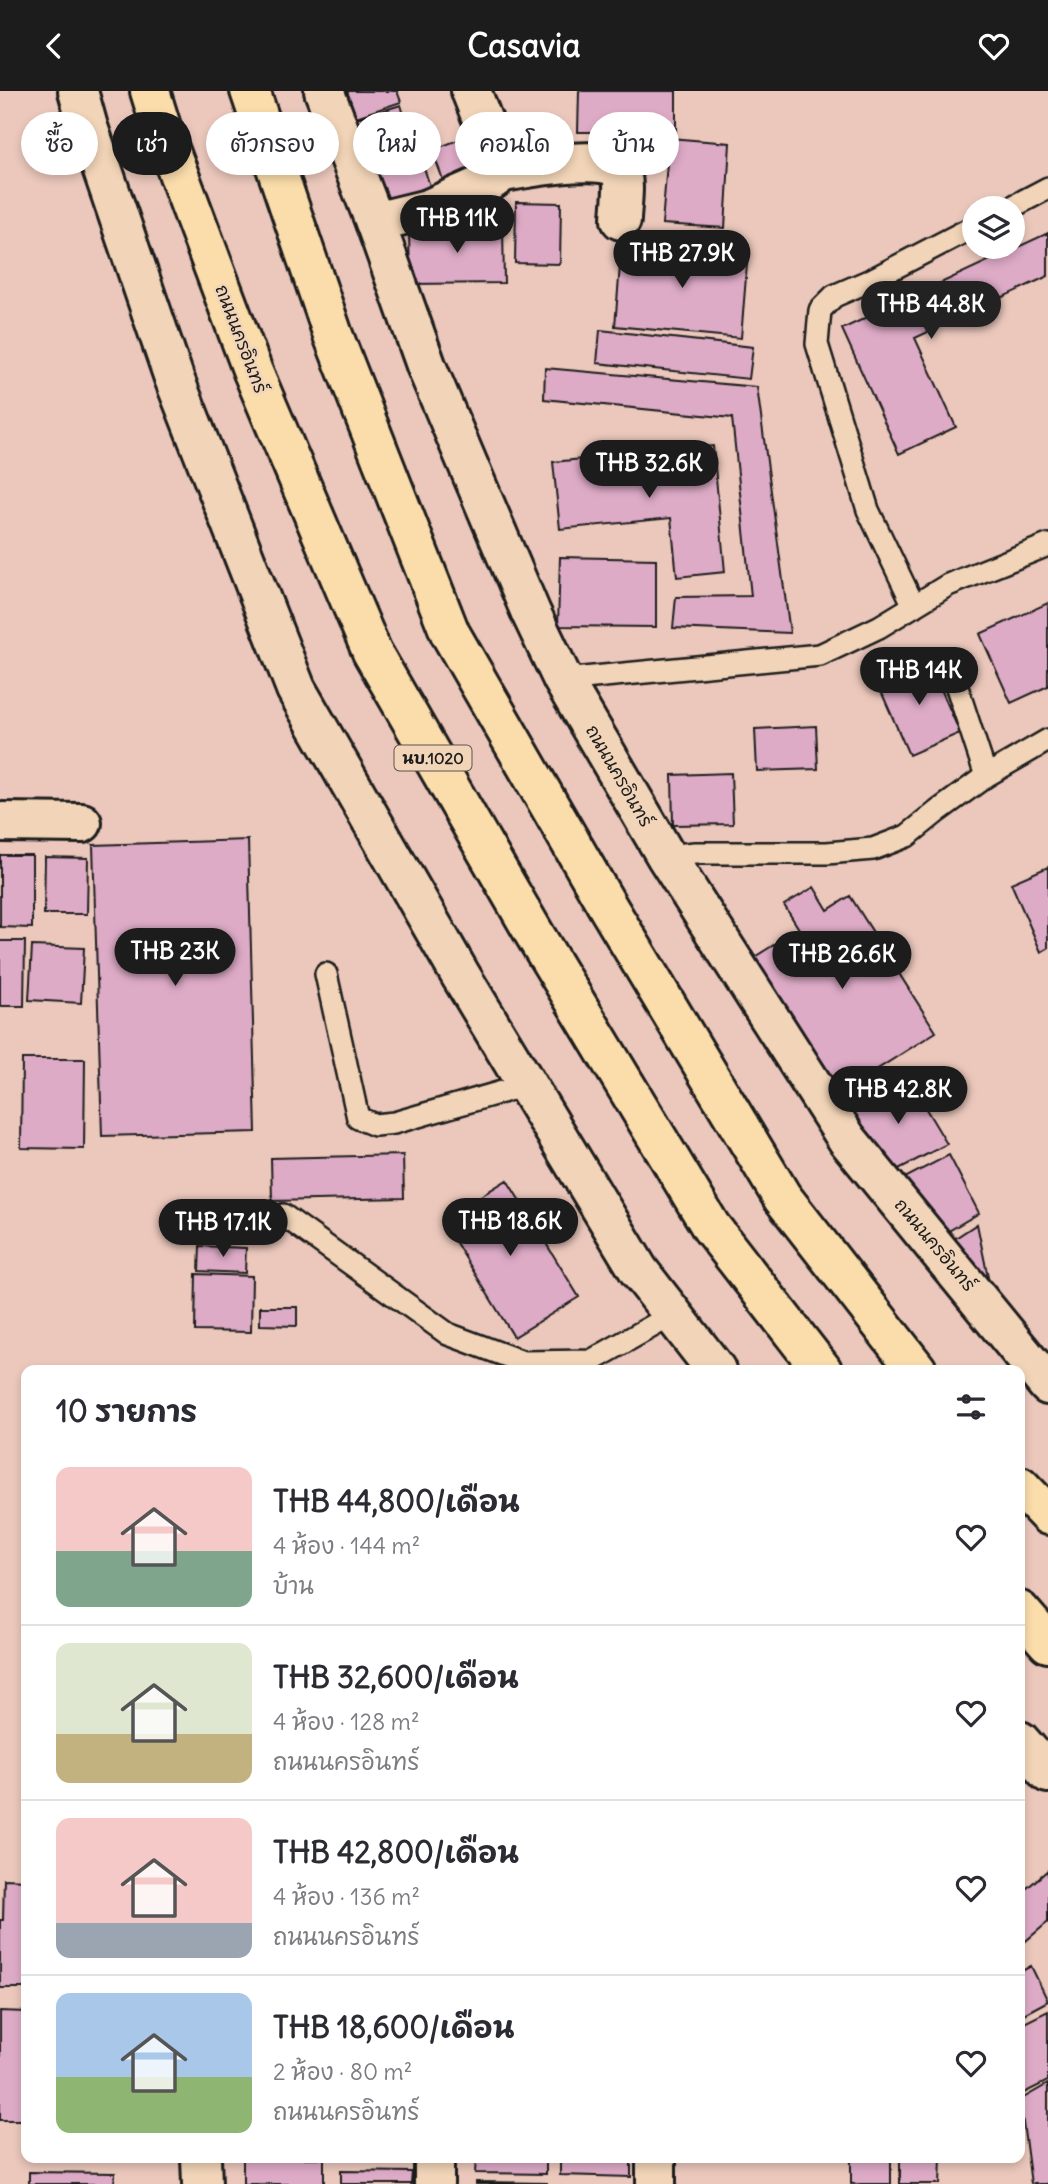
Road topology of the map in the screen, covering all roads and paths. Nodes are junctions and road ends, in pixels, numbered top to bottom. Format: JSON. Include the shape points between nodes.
{"nodes":[{"id":1,"x":78,"y":91,"type":"edge"},
{"id":2,"x":150,"y":91,"type":"edge"},
{"id":3,"x":250,"y":91,"type":"edge"},
{"id":4,"x":324,"y":91,"type":"edge"},
{"id":5,"x":471,"y":91,"type":"edge"},
{"id":6,"x":479,"y":112,"type":"edge"},
{"id":7,"x":574,"y":163,"type":"edge"},
{"id":8,"x":499,"y":175,"type":"edge"},
{"id":9,"x":1048,"y":188,"type":"edge"},
{"id":10,"x":1025,"y":200,"type":"edge"},
{"id":11,"x":621,"y":220,"type":"dead end"},
{"id":12,"x":375,"y":222,"type":"junction"},
{"id":13,"x":962,"y":233,"type":"edge"},
{"id":14,"x":1048,"y":545,"type":"edge"},
{"id":15,"x":914,"y":606,"type":"junction"},
{"id":16,"x":950,"y":666,"type":"dead end"},
{"id":17,"x":564,"y":680,"type":"junction"},
{"id":18,"x":1048,"y":740,"type":"edge"},
{"id":19,"x":986,"y":776,"type":"junction"},
{"id":20,"x":0,"y":822,"type":"edge"},
{"id":21,"x":82,"y":823,"type":"dead end"},
{"id":22,"x":666,"y":856,"type":"junction"},
{"id":23,"x":326,"y":974,"type":"dead end"},
{"id":24,"x":526,"y":1085,"type":"junction"},
{"id":25,"x":283,"y":1215,"type":"dead end"},
{"id":26,"x":672,"y":1315,"type":"junction"},
{"id":27,"x":712,"y":1365,"type":"edge"},
{"id":28,"x":818,"y":1365,"type":"edge"},
{"id":29,"x":913,"y":1365,"type":"edge"},
{"id":30,"x":1043,"y":1372,"type":"edge"},
{"id":31,"x":1025,"y":1491,"type":"edge"},
{"id":32,"x":1048,"y":1515,"type":"edge"},
{"id":33,"x":1025,"y":1617,"type":"edge"},
{"id":34,"x":1048,"y":1643,"type":"edge"},
{"id":35,"x":1025,"y":1747,"type":"edge"},
{"id":36,"x":1048,"y":1773,"type":"edge"},
{"id":37,"x":201,"y":2163,"type":"edge"},
{"id":38,"x":434,"y":2163,"type":"edge"},
{"id":39,"x":656,"y":2163,"type":"edge"},
{"id":40,"x":202,"y":2184,"type":"edge"},
{"id":41,"x":434,"y":2184,"type":"edge"},
{"id":42,"x":656,"y":2184,"type":"edge"}],
"edges":[{"from":1,"to":24,"type":"main road","via":[[174,378],[296,689]]},
{"from":2,"to":28,"type":"main road","name":"ถนนนครอินทร์","number":"นบ.1020","via":[[253,372],[372,652],[711,1227]]},
{"from":3,"to":29,"type":"main road","via":[[333,334],[450,633],[782,1197]]},
{"from":4,"to":12,"type":"main road","name":"ถนนนครอินทร์"},
{"from":5,"to":6,"type":"main road"},
{"from":7,"to":11,"type":"main road","via":[[612,165],[619,170],[623,179]]},
{"from":8,"to":12,"type":"main road","via":[[428,209]]},
{"from":9,"to":10,"type":"lane"},
{"from":12,"to":17,"type":"main road","name":"ถนนนครอินทร์","via":[[427,369]]},
{"from":13,"to":15,"type":"lane","via":[[834,296],[820,310],[817,344],[868,510]]},
{"from":14,"to":15,"type":"lane","via":[[948,585]]},
{"from":15,"to":17,"type":"lane","via":[[820,655]]},
{"from":16,"to":19,"type":"lane"},
{"from":17,"to":22,"type":"main road","name":"ถนนนครอินทร์"},
{"from":18,"to":19,"type":"lane"},
{"from":19,"to":22,"type":"lane","via":[[907,837],[873,849]]},
{"from":20,"to":21,"type":"main road"},
{"from":22,"to":30,"type":"main road","name":"ถนนนครอินทร์","via":[[847,1139]]},
{"from":23,"to":24,"type":"lane","via":[[358,1118],[375,1125],[394,1123]]},
{"from":24,"to":26,"type":"main road","via":[[639,1272]]},
{"from":25,"to":26,"type":"lane","via":[[448,1334],[523,1362],[591,1361]]},
{"from":26,"to":27,"type":"main road"},
{"from":31,"to":32,"type":"main road"},
{"from":33,"to":34,"type":"main road"},
{"from":35,"to":36,"type":"main road"},
{"from":37,"to":40,"type":"main road"},
{"from":38,"to":41,"type":"main road"},
{"from":39,"to":42,"type":"main road"}]}
